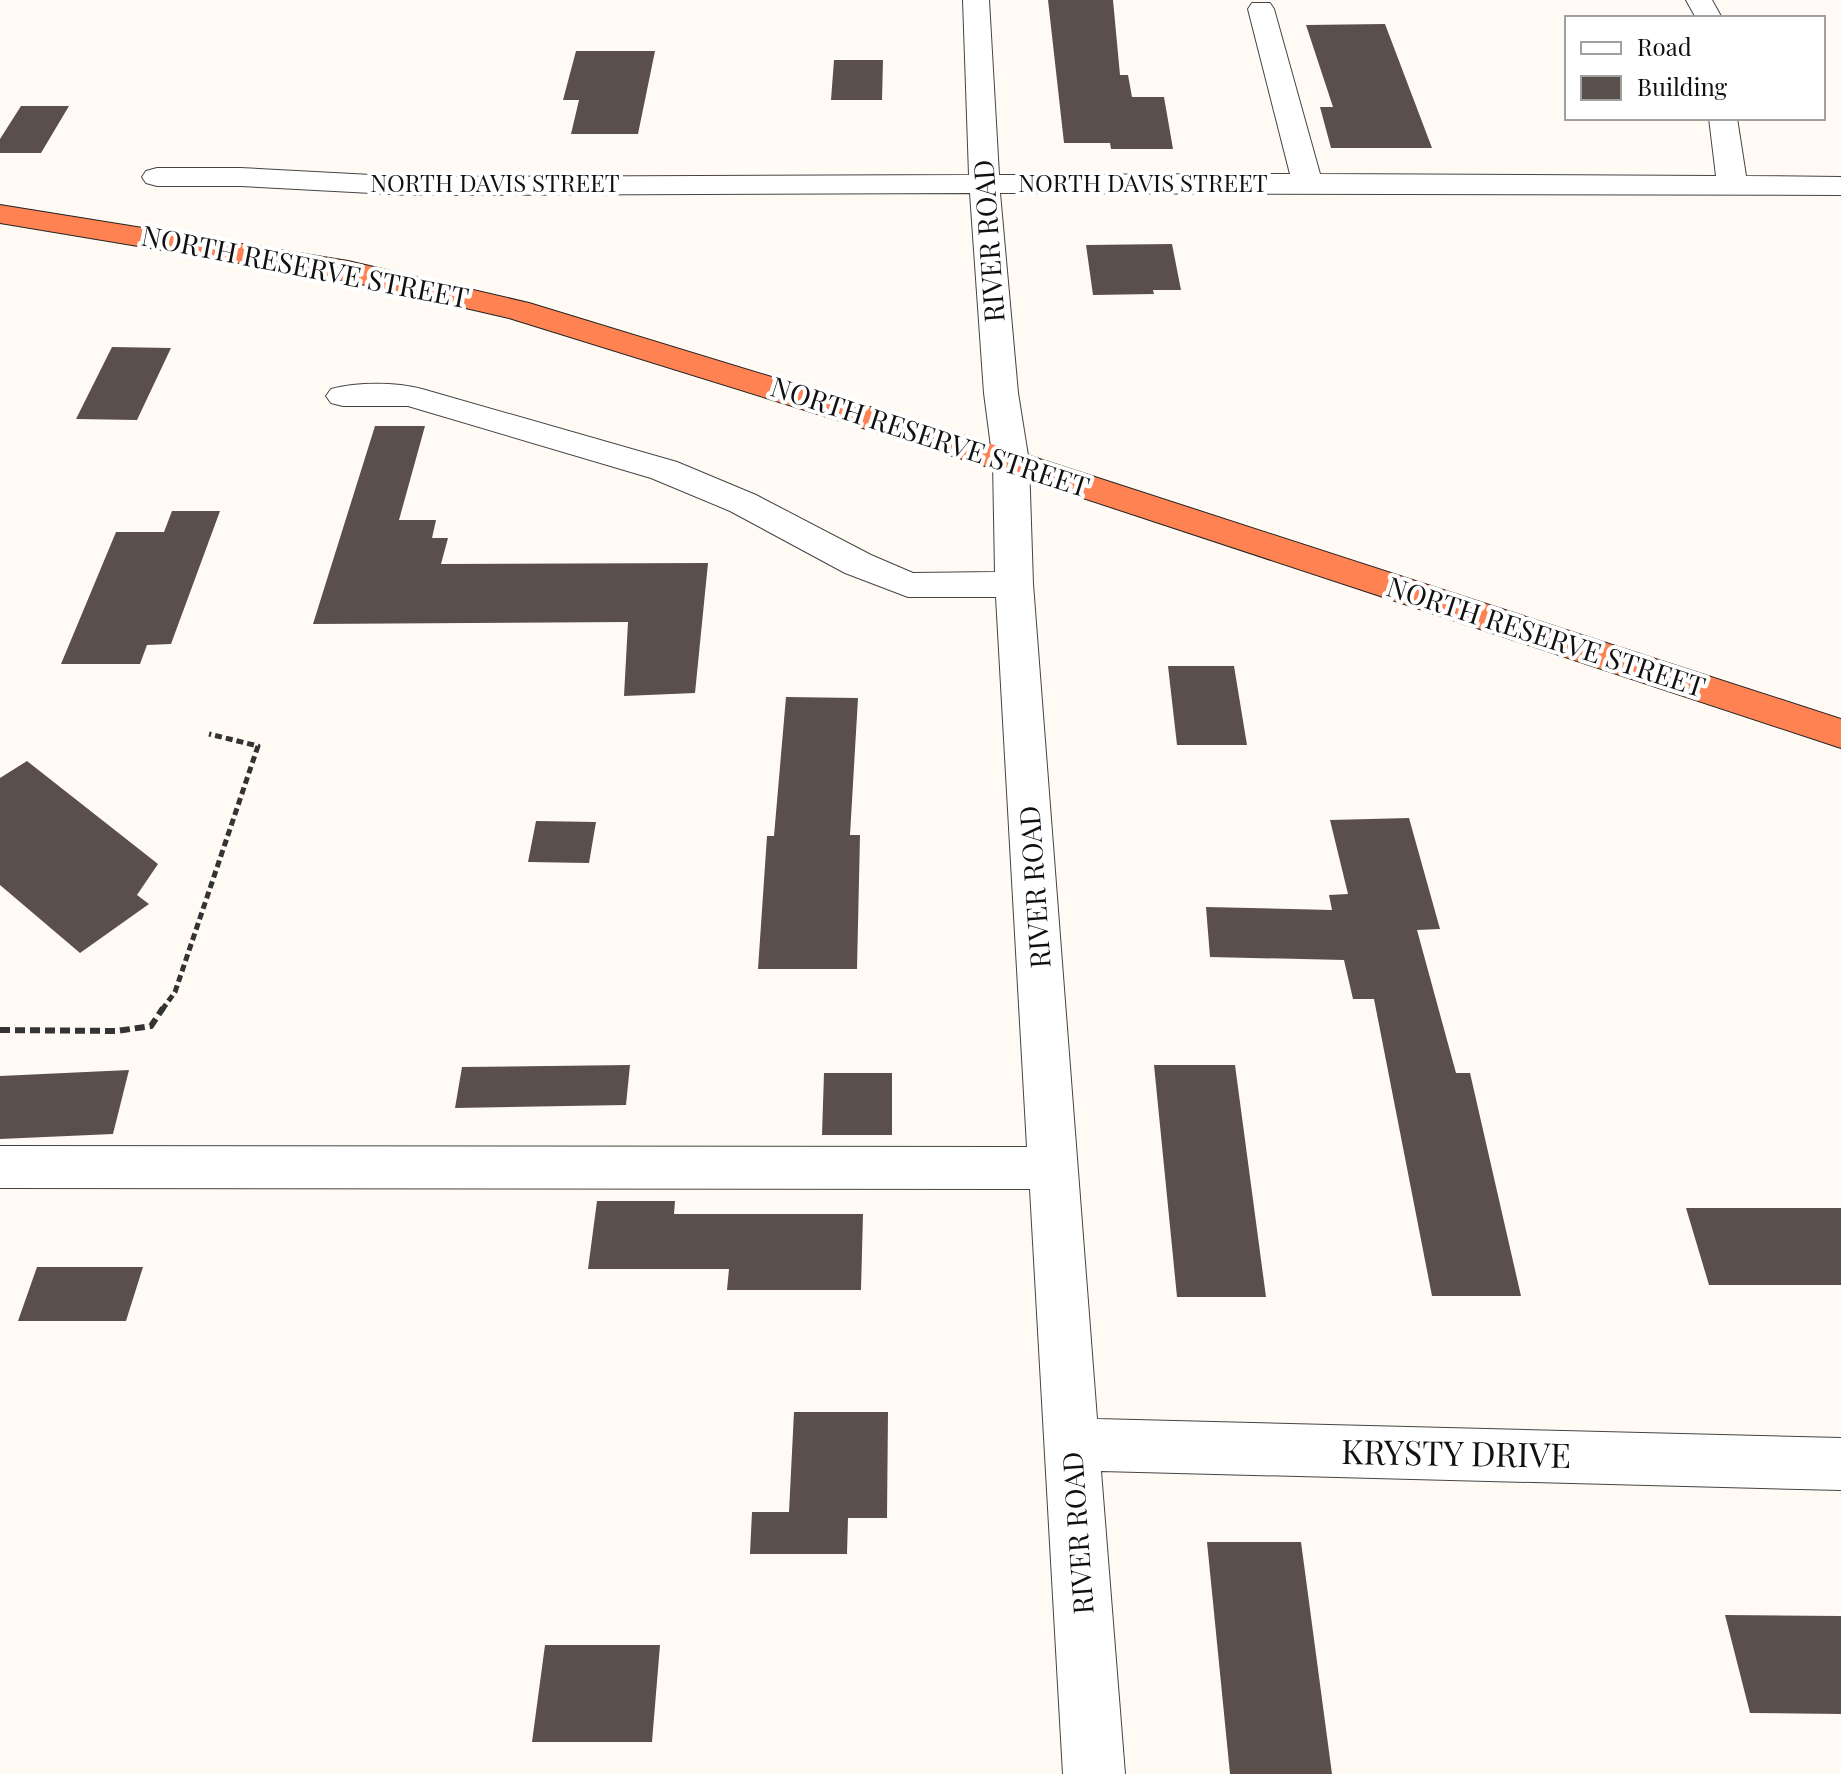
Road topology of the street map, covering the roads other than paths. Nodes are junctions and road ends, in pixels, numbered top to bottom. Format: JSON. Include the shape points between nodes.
{"nodes":[{"id":1,"x":976,"y":0,"type":"edge"},
{"id":2,"x":1261,"y":9,"type":"dead end"},
{"id":3,"x":1723,"y":120,"type":"edge"},
{"id":4,"x":157,"y":177,"type":"dead end"},
{"id":5,"x":1307,"y":183,"type":"junction"},
{"id":6,"x":984,"y":184,"type":"junction"},
{"id":7,"x":1732,"y":186,"type":"junction"},
{"id":8,"x":1841,"y":186,"type":"edge"},
{"id":9,"x":0,"y":214,"type":"edge"},
{"id":10,"x":343,"y":396,"type":"dead end"},
{"id":11,"x":1011,"y":462,"type":"junction"},
{"id":12,"x":1014,"y":584,"type":"junction"},
{"id":13,"x":1841,"y":734,"type":"edge"},
{"id":14,"x":0,"y":1167,"type":"edge"},
{"id":15,"x":1053,"y":1168,"type":"junction"},
{"id":16,"x":1072,"y":1444,"type":"junction"},
{"id":17,"x":1841,"y":1464,"type":"edge"},
{"id":18,"x":1094,"y":1774,"type":"edge"}],
"edges":[{"from":1,"to":6,"type":"street","name":"RIVER ROAD"},
{"from":2,"to":5,"type":"street"},
{"from":3,"to":7,"type":"street"},
{"from":4,"to":6,"type":"street","name":"NORTH DAVIS STREET","via":[[409,186]]},
{"from":5,"to":6,"type":"street","name":"NORTH DAVIS STREET"},
{"from":5,"to":7,"type":"street","name":"NORTH DAVIS STREET"},
{"from":6,"to":11,"type":"street","name":"RIVER ROAD"},
{"from":7,"to":8,"type":"street","name":"NORTH DAVIS STREET"},
{"from":9,"to":11,"type":"highway","name":"NORTH RESERVE STREET","via":[[348,271],[518,310]]},
{"from":10,"to":12,"type":"street","via":[[410,396],[664,470],[908,585]]},
{"from":11,"to":12,"type":"street","name":"RIVER ROAD"},
{"from":11,"to":13,"type":"highway","name":"NORTH RESERVE STREET"},
{"from":12,"to":15,"type":"street","name":"RIVER ROAD"},
{"from":14,"to":15,"type":"street"},
{"from":15,"to":16,"type":"street","name":"RIVER ROAD"},
{"from":16,"to":17,"type":"street","name":"KRYSTY DRIVE"},
{"from":16,"to":18,"type":"street","name":"RIVER ROAD"}]}
